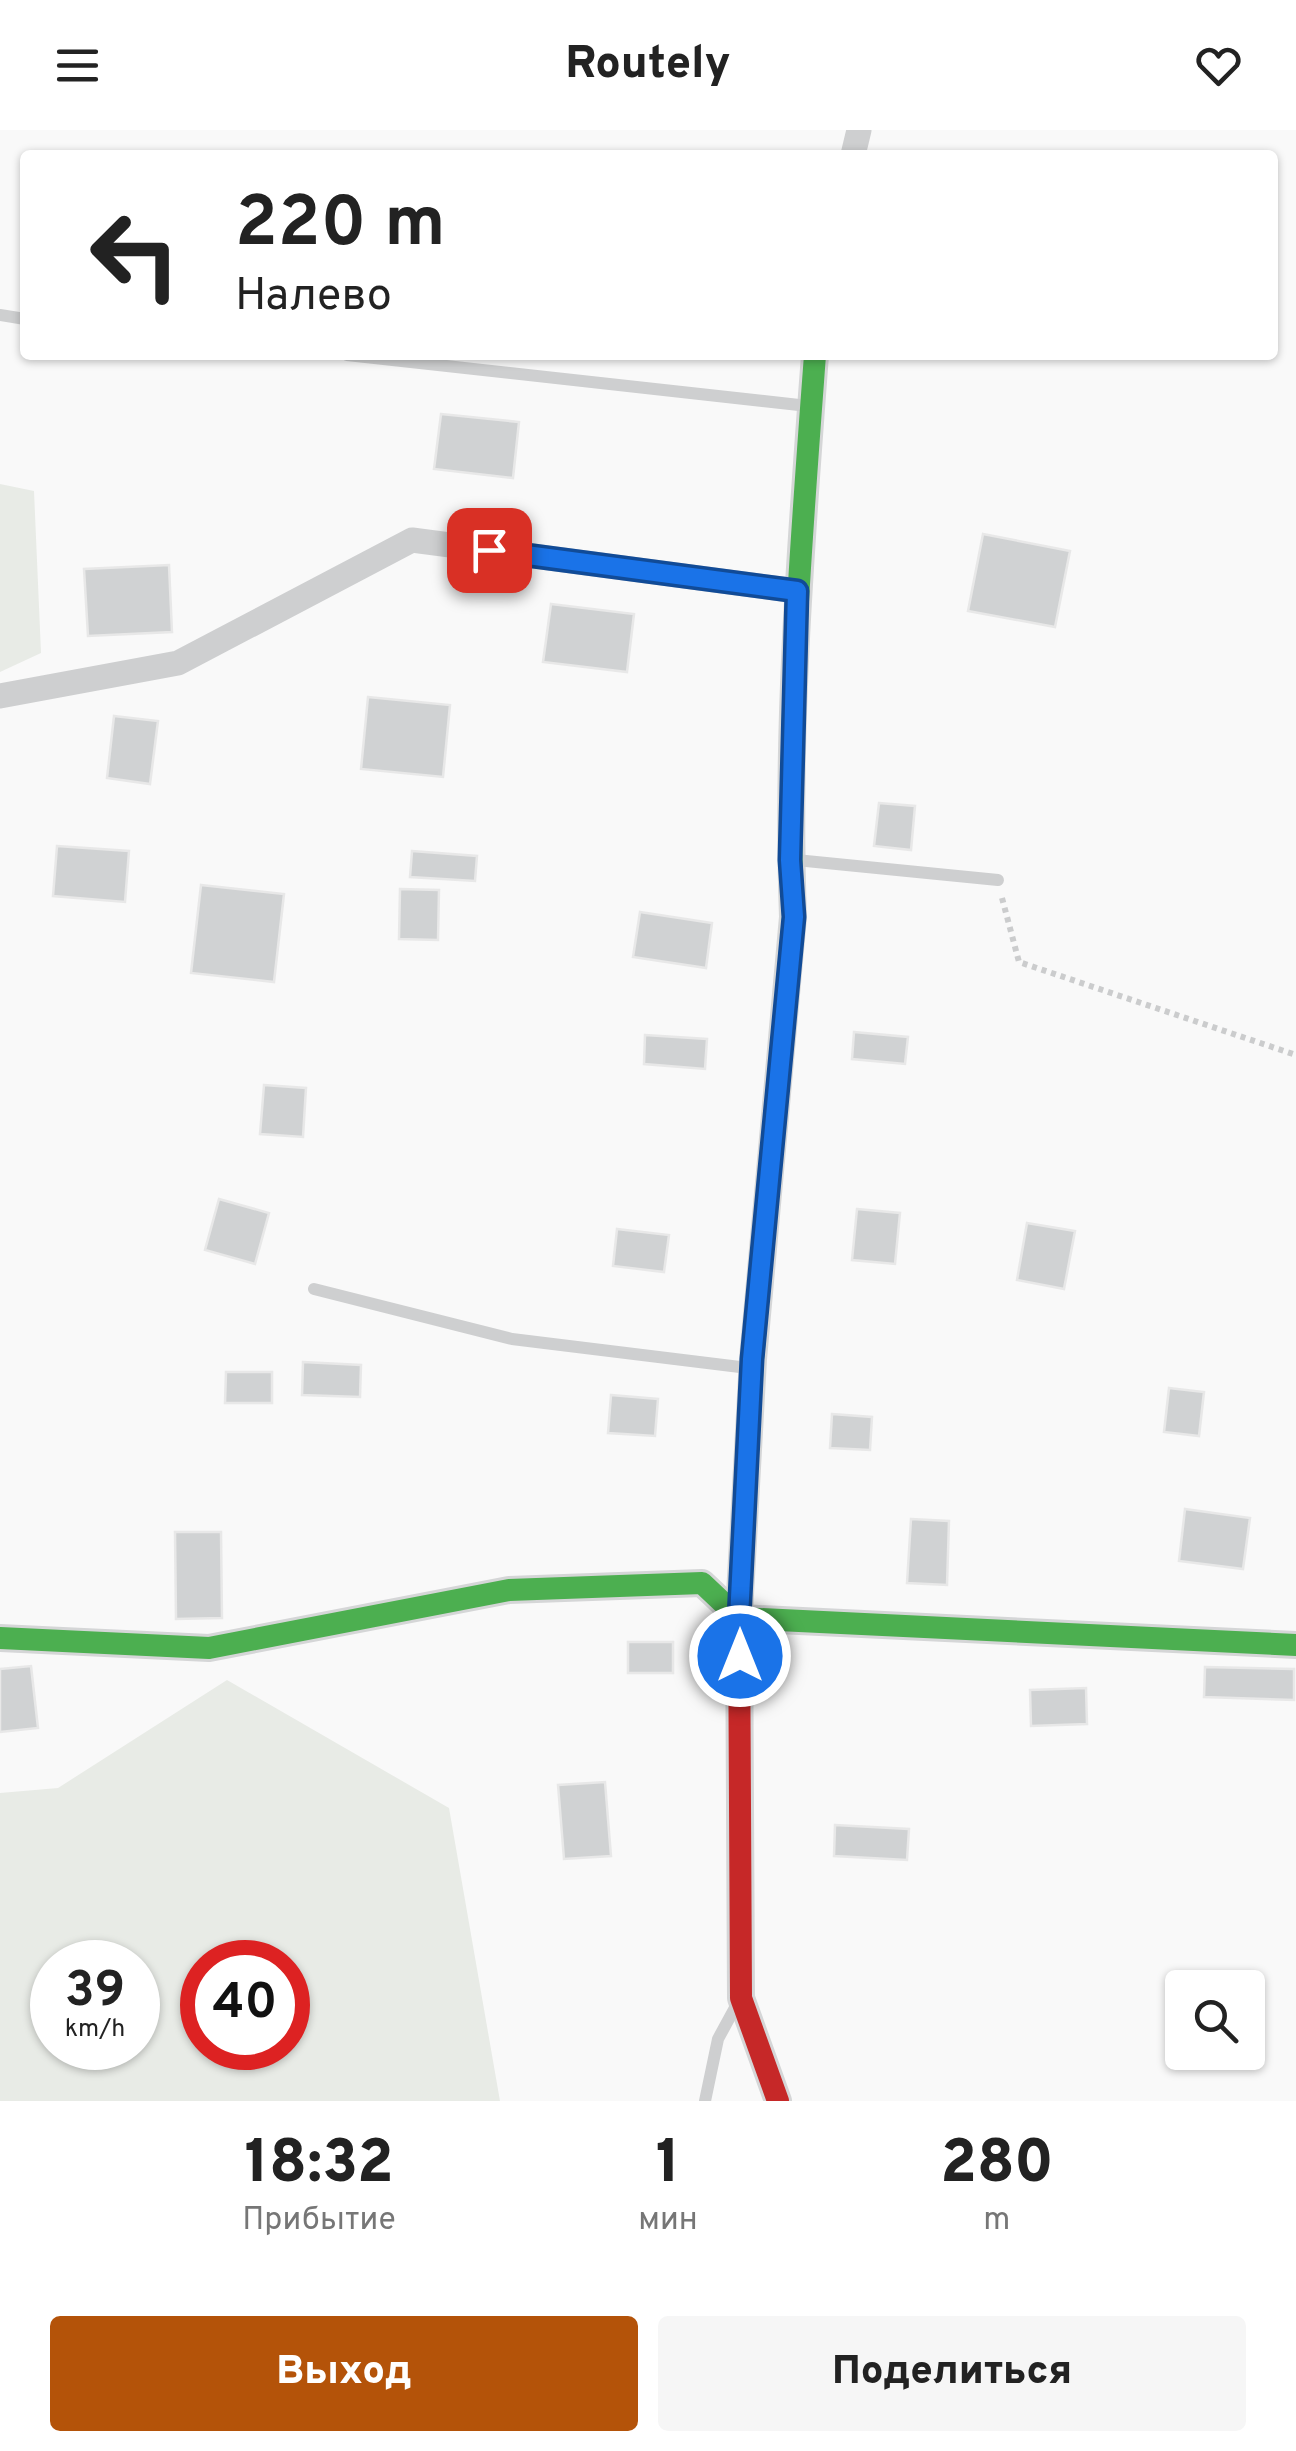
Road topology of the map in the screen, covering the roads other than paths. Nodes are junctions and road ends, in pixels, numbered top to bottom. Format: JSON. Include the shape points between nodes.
{"nodes":[{"id":1,"x":392,"y":360,"type":"edge"},
{"id":2,"x":815,"y":360,"type":"edge"},
{"id":3,"x":810,"y":406,"type":"junction"},
{"id":4,"x":797,"y":591,"type":"junction"},
{"id":5,"x":0,"y":696,"type":"edge"},
{"id":6,"x":790,"y":860,"type":"junction"},
{"id":7,"x":998,"y":880,"type":"road end"},
{"id":8,"x":314,"y":1289,"type":"dead end"},
{"id":9,"x":752,"y":1369,"type":"junction"},
{"id":10,"x":739,"y":1618,"type":"junction"},
{"id":11,"x":0,"y":1638,"type":"edge"},
{"id":12,"x":1296,"y":1645,"type":"edge"},
{"id":13,"x":741,"y":1998,"type":"junction"},
{"id":14,"x":706,"y":2101,"type":"edge"},
{"id":15,"x":778,"y":2101,"type":"edge"}],
"edges":[{"from":1,"to":3,"type":"lane"},
{"from":2,"to":3,"type":"street"},
{"from":3,"to":4,"type":"street"},
{"from":4,"to":5,"type":"street","via":[[412,540],[178,662]]},
{"from":4,"to":6,"type":"street"},
{"from":6,"to":7,"type":"lane"},
{"from":6,"to":9,"type":"street","via":[[794,917]]},
{"from":8,"to":9,"type":"lane","via":[[512,1340]]},
{"from":9,"to":10,"type":"street"},
{"from":10,"to":11,"type":"street","via":[[702,1583],[508,1590],[209,1648]]},
{"from":10,"to":12,"type":"street"},
{"from":10,"to":13,"type":"street"},
{"from":13,"to":14,"type":"lane","via":[[718,2039]]},
{"from":13,"to":15,"type":"street"}]}
